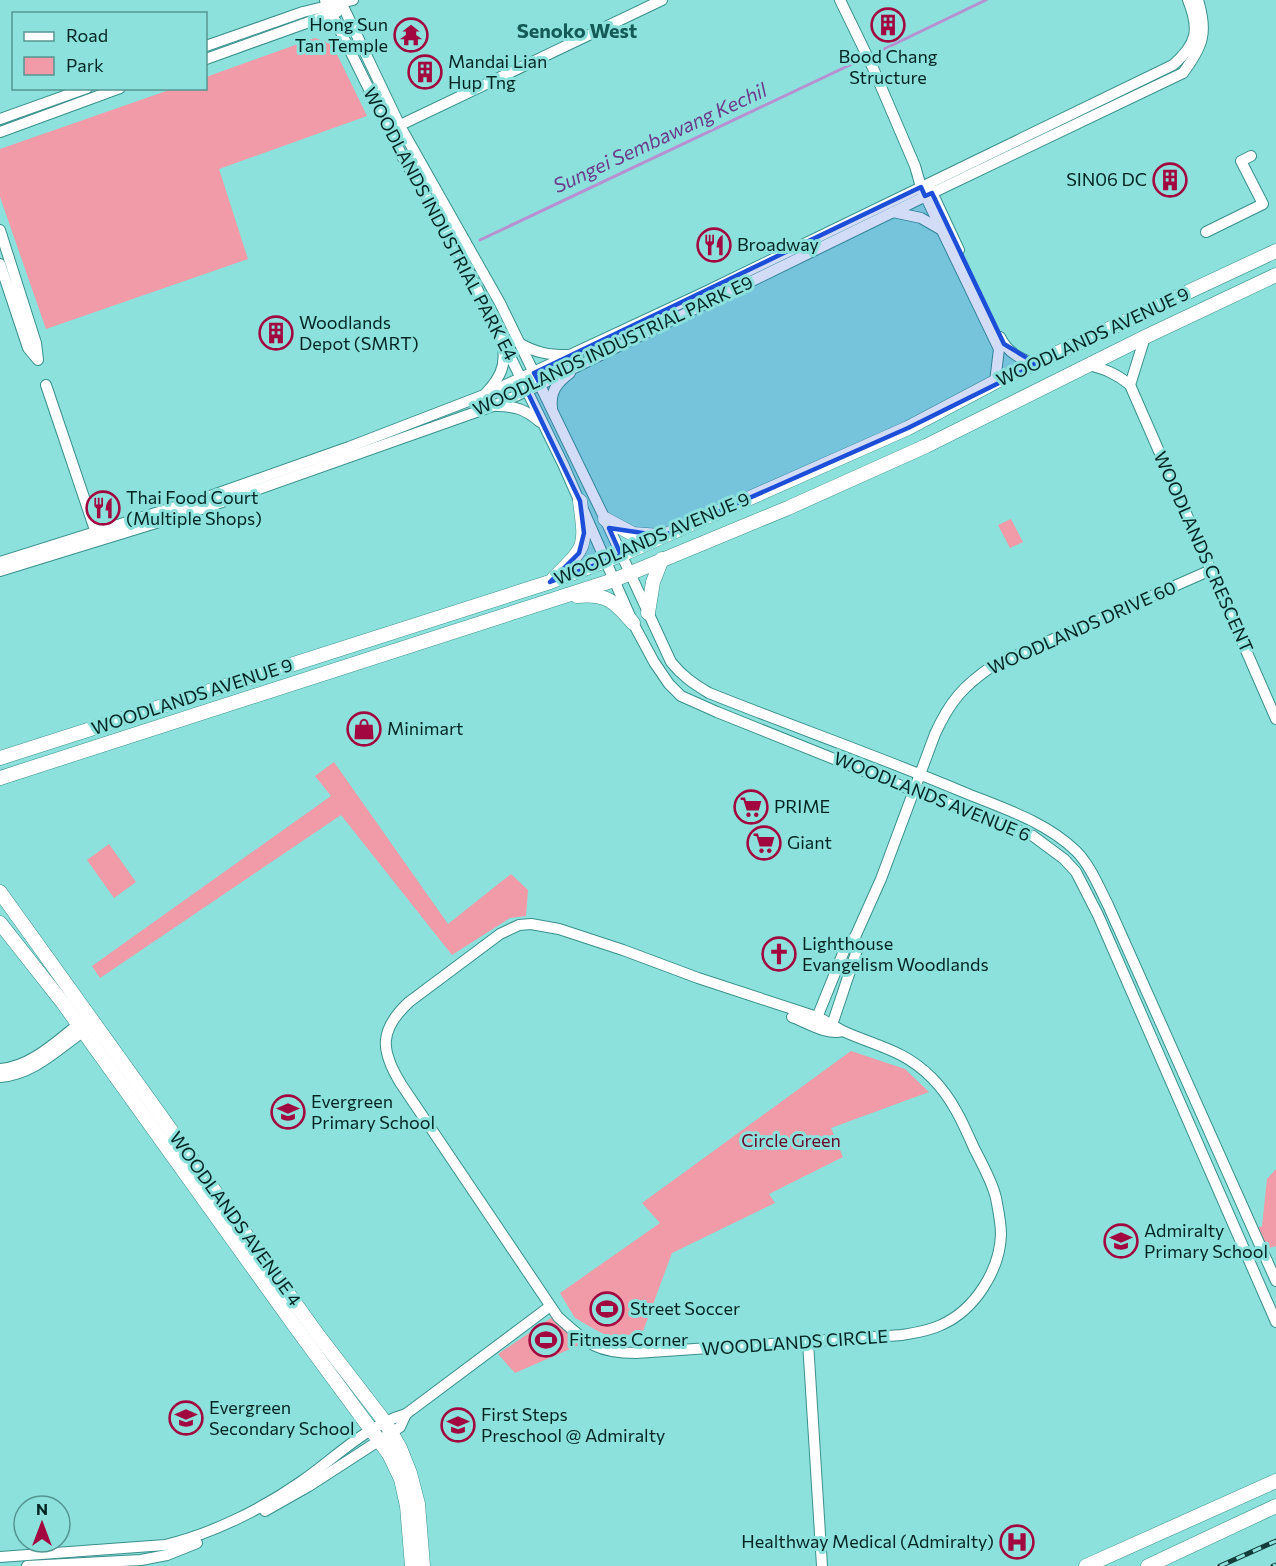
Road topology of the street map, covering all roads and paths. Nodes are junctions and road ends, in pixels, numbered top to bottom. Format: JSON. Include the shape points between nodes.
{"nodes":[{"id":1,"x":662,"y":0,"type":"edge"},
{"id":2,"x":840,"y":0,"type":"edge"},
{"id":3,"x":1188,"y":0,"type":"edge"},
{"id":4,"x":1198,"y":0,"type":"edge"},
{"id":5,"x":345,"y":3,"type":"edge"},
{"id":6,"x":328,"y":6,"type":"edge"},
{"id":7,"x":359,"y":39,"type":"junction"},
{"id":8,"x":347,"y":44,"type":"junction"},
{"id":9,"x":207,"y":46,"type":"edge"},
{"id":10,"x":1192,"y":54,"type":"junction"},
{"id":11,"x":207,"y":58,"type":"edge"},
{"id":12,"x":81,"y":90,"type":"edge"},
{"id":13,"x":115,"y":90,"type":"edge"},
{"id":14,"x":384,"y":91,"type":"junction"},
{"id":15,"x":373,"y":96,"type":"junction"},
{"id":16,"x":0,"y":119,"type":"edge"},
{"id":17,"x":395,"y":128,"type":"junction"},
{"id":18,"x":0,"y":132,"type":"edge"},
{"id":19,"x":1251,"y":156,"type":"dead end"},
{"id":20,"x":926,"y":190,"type":"junction"},
{"id":21,"x":893,"y":212,"type":"junction"},
{"id":22,"x":940,"y":229,"type":"junction"},
{"id":23,"x":0,"y":231,"type":"edge"},
{"id":24,"x":1206,"y":232,"type":"dead end"},
{"id":25,"x":1276,"y":251,"type":"edge"},
{"id":26,"x":0,"y":264,"type":"edge"},
{"id":27,"x":1276,"y":275,"type":"edge"},
{"id":28,"x":1145,"y":337,"type":"junction"},
{"id":29,"x":503,"y":342,"type":"junction"},
{"id":30,"x":519,"y":343,"type":"junction"},
{"id":31,"x":569,"y":355,"type":"junction"},
{"id":32,"x":584,"y":362,"type":"junction"},
{"id":33,"x":1037,"y":364,"type":"junction"},
{"id":34,"x":1088,"y":365,"type":"junction"},
{"id":35,"x":534,"y":373,"type":"junction"},
{"id":36,"x":521,"y":379,"type":"junction"},
{"id":37,"x":995,"y":382,"type":"junction"},
{"id":38,"x":540,"y":384,"type":"junction"},
{"id":39,"x":46,"y":385,"type":"dead end"},
{"id":40,"x":1130,"y":385,"type":"junction"},
{"id":41,"x":527,"y":391,"type":"junction"},
{"id":42,"x":484,"y":395,"type":"junction"},
{"id":43,"x":493,"y":405,"type":"junction"},
{"id":44,"x":553,"y":412,"type":"junction"},
{"id":45,"x":545,"y":426,"type":"junction"},
{"id":46,"x":394,"y":435,"type":"junction"},
{"id":47,"x":580,"y":501,"type":"junction"},
{"id":48,"x":605,"y":519,"type":"junction"},
{"id":49,"x":96,"y":533,"type":"junction"},
{"id":50,"x":663,"y":536,"type":"junction"},
{"id":51,"x":621,"y":555,"type":"junction"},
{"id":52,"x":662,"y":559,"type":"junction"},
{"id":53,"x":605,"y":561,"type":"junction"},
{"id":54,"x":0,"y":562,"type":"edge"},
{"id":55,"x":1211,"y":570,"type":"junction"},
{"id":56,"x":0,"y":571,"type":"edge"},
{"id":57,"x":629,"y":573,"type":"junction"},
{"id":58,"x":614,"y":580,"type":"junction"},
{"id":59,"x":550,"y":582,"type":"junction"},
{"id":60,"x":559,"y":598,"type":"junction"},
{"id":61,"x":648,"y":613,"type":"junction"},
{"id":62,"x":633,"y":623,"type":"junction"},
{"id":63,"x":1276,"y":719,"type":"edge"},
{"id":64,"x":3,"y":757,"type":"edge"},
{"id":65,"x":920,"y":774,"type":"junction"},
{"id":66,"x":2,"y":778,"type":"edge"},
{"id":67,"x":914,"y":791,"type":"junction"},
{"id":68,"x":0,"y":892,"type":"edge"},
{"id":69,"x":0,"y":923,"type":"edge"},
{"id":70,"x":855,"y":937,"type":"junction"},
{"id":71,"x":816,"y":1021,"type":"junction"},
{"id":72,"x":86,"y":1024,"type":"junction"},
{"id":73,"x":831,"y":1027,"type":"junction"},
{"id":74,"x":0,"y":1070,"type":"edge"},
{"id":75,"x":0,"y":1077,"type":"edge"},
{"id":76,"x":1276,"y":1281,"type":"edge"},
{"id":77,"x":549,"y":1306,"type":"junction"},
{"id":78,"x":1276,"y":1322,"type":"edge"},
{"id":79,"x":808,"y":1342,"type":"junction"},
{"id":80,"x":382,"y":1432,"type":"junction"},
{"id":81,"x":1276,"y":1482,"type":"edge"},
{"id":82,"x":1276,"y":1506,"type":"edge"},
{"id":83,"x":0,"y":1557,"type":"edge"},
{"id":84,"x":27,"y":1566,"type":"edge"},
{"id":85,"x":412,"y":1566,"type":"edge"},
{"id":86,"x":423,"y":1566,"type":"edge"},
{"id":87,"x":822,"y":1566,"type":"edge"},
{"id":88,"x":1086,"y":1566,"type":"edge"},
{"id":89,"x":1148,"y":1566,"type":"edge"}],
"edges":[{"from":1,"to":17,"type":"street"},
{"from":2,"to":20,"type":"street"},
{"from":3,"to":10,"type":"street","via":[[1194,15]]},
{"from":4,"to":10,"type":"street","via":[[1204,34]]},
{"from":5,"to":6,"type":"street"},
{"from":5,"to":7,"type":"street","name":"WOODLANDS INDUSTRIAL PARK E4"},
{"from":6,"to":8,"type":"street","name":"WOODLANDS INDUSTRIAL PARK E4"},
{"from":6,"to":9,"type":"street"},
{"from":6,"to":11,"type":"street"},
{"from":7,"to":8,"type":"street"},
{"from":7,"to":14,"type":"street","name":"WOODLANDS INDUSTRIAL PARK E4"},
{"from":8,"to":15,"type":"street","name":"WOODLANDS INDUSTRIAL PARK E4"},
{"from":10,"to":20,"type":"street","name":"WOODLANDS INDUSTRIAL PARK E9","via":[[1183,73]]},
{"from":12,"to":16,"type":"street"},
{"from":13,"to":18,"type":"street"},
{"from":14,"to":15,"type":"street"},
{"from":14,"to":17,"type":"street","name":"WOODLANDS INDUSTRIAL PARK E4"},
{"from":15,"to":17,"type":"street","name":"WOODLANDS INDUSTRIAL PARK E4"},
{"from":17,"to":29,"type":"street","name":"WOODLANDS INDUSTRIAL PARK E4","via":[[404,160],[453,240]]},
{"from":17,"to":30,"type":"street","name":"WOODLANDS INDUSTRIAL PARK E4","via":[[500,303]]},
{"from":19,"to":24,"type":"street","via":[[1241,161],[1263,204]]},
{"from":20,"to":21,"type":"street","name":"WOODLANDS INDUSTRIAL PARK E9"},
{"from":20,"to":22,"type":"street"},
{"from":20,"to":31,"type":"street","name":"WOODLANDS INDUSTRIAL PARK E9"},
{"from":20,"to":33,"type":"street","via":[[1004,344],[1017,357]]},
{"from":21,"to":22,"type":"street","via":[[921,218]]},
{"from":21,"to":32,"type":"street","name":"WOODLANDS INDUSTRIAL PARK E9"},
{"from":22,"to":37,"type":"street","via":[[999,349]]},
{"from":23,"to":26,"type":"street","via":[[38,360],[28,348]]},
{"from":25,"to":33,"type":"main road","name":"WOODLANDS AVENUE 9"},
{"from":27,"to":28,"type":"main road","name":"WOODLANDS AVENUE 9"},
{"from":28,"to":34,"type":"main road","name":"WOODLANDS AVENUE 9"},
{"from":28,"to":40,"type":"street"},
{"from":29,"to":36,"type":"street","name":"WOODLANDS INDUSTRIAL PARK E4"},
{"from":29,"to":42,"type":"street","via":[[503,370]]},
{"from":30,"to":31,"type":"street","via":[[549,355]]},
{"from":30,"to":35,"type":"street","name":"WOODLANDS INDUSTRIAL PARK E4"},
{"from":31,"to":35,"type":"street","name":"WOODLANDS INDUSTRIAL PARK E9"},
{"from":32,"to":38,"type":"street","name":"WOODLANDS INDUSTRIAL PARK E9"},
{"from":32,"to":44,"type":"street","via":[[559,382],[551,397]]},
{"from":33,"to":37,"type":"main road","name":"WOODLANDS AVENUE 9"},
{"from":34,"to":40,"type":"street","via":[[1117,374]]},
{"from":34,"to":52,"type":"main road","name":"WOODLANDS AVENUE 9","via":[[926,446],[780,512]]},
{"from":35,"to":36,"type":"street","name":"WOODLANDS INDUSTRIAL PARK E9"},
{"from":35,"to":38,"type":"street","name":"WOODLANDS INDUSTRIAL PARK E4"},
{"from":36,"to":41,"type":"street","name":"WOODLANDS INDUSTRIAL PARK E4"},
{"from":36,"to":42,"type":"street","name":"WOODLANDS INDUSTRIAL PARK E9"},
{"from":37,"to":50,"type":"main road","name":"WOODLANDS AVENUE 9","via":[[908,428]]},
{"from":38,"to":41,"type":"street","name":"WOODLANDS INDUSTRIAL PARK E9"},
{"from":38,"to":44,"type":"street","name":"WOODLANDS INDUSTRIAL PARK E4"},
{"from":39,"to":49,"type":"street"},
{"from":40,"to":55,"type":"street","name":"WOODLANDS CRESCENT"},
{"from":41,"to":43,"type":"street","name":"WOODLANDS INDUSTRIAL PARK E9"},
{"from":41,"to":45,"type":"street","name":"WOODLANDS INDUSTRIAL PARK E4"},
{"from":42,"to":46,"type":"street","name":"WOODLANDS INDUSTRIAL PARK E9"},
{"from":43,"to":45,"type":"street","via":[[516,406]]},
{"from":43,"to":46,"type":"street","name":"WOODLANDS INDUSTRIAL PARK E9"},
{"from":44,"to":48,"type":"street","name":"WOODLANDS INDUSTRIAL PARK E4"},
{"from":45,"to":47,"type":"street","name":"WOODLANDS INDUSTRIAL PARK E4"},
{"from":46,"to":49,"type":"street","name":"WOODLANDS INDUSTRIAL PARK E9"},
{"from":46,"to":56,"type":"street","name":"WOODLANDS INDUSTRIAL PARK E9","via":[[208,507]]},
{"from":47,"to":53,"type":"street","name":"WOODLANDS INDUSTRIAL PARK E4"},
{"from":47,"to":59,"type":"main road","via":[[583,544]]},
{"from":48,"to":50,"type":"main road","via":[[633,534]]},
{"from":48,"to":51,"type":"street","name":"WOODLANDS INDUSTRIAL PARK E4"},
{"from":49,"to":54,"type":"street","name":"WOODLANDS INDUSTRIAL PARK E9"},
{"from":50,"to":51,"type":"main road","name":"WOODLANDS AVENUE 9"},
{"from":51,"to":53,"type":"main road","name":"WOODLANDS AVENUE 9"},
{"from":51,"to":57,"type":"street","name":"WOODLANDS INDUSTRIAL PARK E4"},
{"from":52,"to":57,"type":"main road","name":"WOODLANDS AVENUE 9"},
{"from":52,"to":61,"type":"main road"},
{"from":53,"to":58,"type":"street","name":"WOODLANDS INDUSTRIAL PARK E4"},
{"from":53,"to":59,"type":"main road","name":"WOODLANDS AVENUE 9"},
{"from":55,"to":63,"type":"street","name":"WOODLANDS CRESCENT"},
{"from":55,"to":65,"type":"street","name":"WOODLANDS DRIVE 60","via":[[994,665],[976,677],[945,712]]},
{"from":57,"to":58,"type":"main road","name":"WOODLANDS AVENUE 9"},
{"from":57,"to":61,"type":"street","name":"WOODLANDS AVENUE 6"},
{"from":58,"to":60,"type":"main road","name":"WOODLANDS AVENUE 9"},
{"from":58,"to":62,"type":"street","name":"WOODLANDS AVENUE 6"},
{"from":59,"to":64,"type":"main road","name":"WOODLANDS AVENUE 9"},
{"from":60,"to":62,"type":"main road","via":[[602,596],[613,601]]},
{"from":60,"to":66,"type":"main road","name":"WOODLANDS AVENUE 9"},
{"from":61,"to":65,"type":"street","name":"WOODLANDS AVENUE 6","via":[[671,662],[692,684]]},
{"from":62,"to":67,"type":"street","name":"WOODLANDS AVENUE 6","via":[[654,662],[681,696]]},
{"from":65,"to":67,"type":"street","name":"WOODLANDS DRIVE 60"},
{"from":65,"to":76,"type":"street","name":"WOODLANDS AVENUE 6","via":[[1025,818],[1077,852],[1110,910]]},
{"from":67,"to":70,"type":"street","name":"WOODLANDS DRIVE 60"},
{"from":67,"to":78,"type":"street","name":"WOODLANDS AVENUE 6","via":[[1033,836],[1076,872]]},
{"from":68,"to":72,"type":"main road","name":"WOODLANDS AVENUE 4"},
{"from":69,"to":72,"type":"main road","name":"WOODLANDS AVENUE 4"},
{"from":70,"to":71,"type":"street","via":[[846,946]]},
{"from":70,"to":73,"type":"street","via":[[857,950]]},
{"from":71,"to":73,"type":"street","name":"WOODLANDS CIRCLE"},
{"from":71,"to":77,"type":"street","name":"WOODLANDS CIRCLE","via":[[618,949],[531,924],[500,934],[398,1013],[385,1041],[386,1054],[401,1084]]},
{"from":72,"to":74,"type":"street","via":[[30,1060]]},
{"from":72,"to":75,"type":"street","via":[[36,1065],[10,1077]]},
{"from":72,"to":80,"type":"main road","name":"WOODLANDS AVENUE 4","via":[[299,1332]]},
{"from":73,"to":79,"type":"street","name":"WOODLANDS CIRCLE","via":[[906,1057],[951,1100],[995,1197],[1001,1234],[992,1274],[965,1310],[941,1325],[902,1335]]},
{"from":77,"to":79,"type":"street","name":"WOODLANDS CIRCLE","via":[[581,1338],[609,1352],[651,1353]]},
{"from":77,"to":80,"type":"street","via":[[406,1414],[400,1427]]},
{"from":79,"to":87,"type":"street"},
{"from":80,"to":83,"type":"street","via":[[241,1516],[184,1540],[141,1548]]},
{"from":80,"to":84,"type":"street","via":[[298,1493],[244,1523],[166,1555],[141,1560]]},
{"from":80,"to":85,"type":"main road","name":"WOODLANDS AVENUE 4","via":[[401,1479]]},
{"from":80,"to":86,"type":"main road","name":"WOODLANDS AVENUE 4","via":[[410,1473],[418,1504]]},
{"from":81,"to":88,"type":"main road"},
{"from":82,"to":89,"type":"main road"}]}
